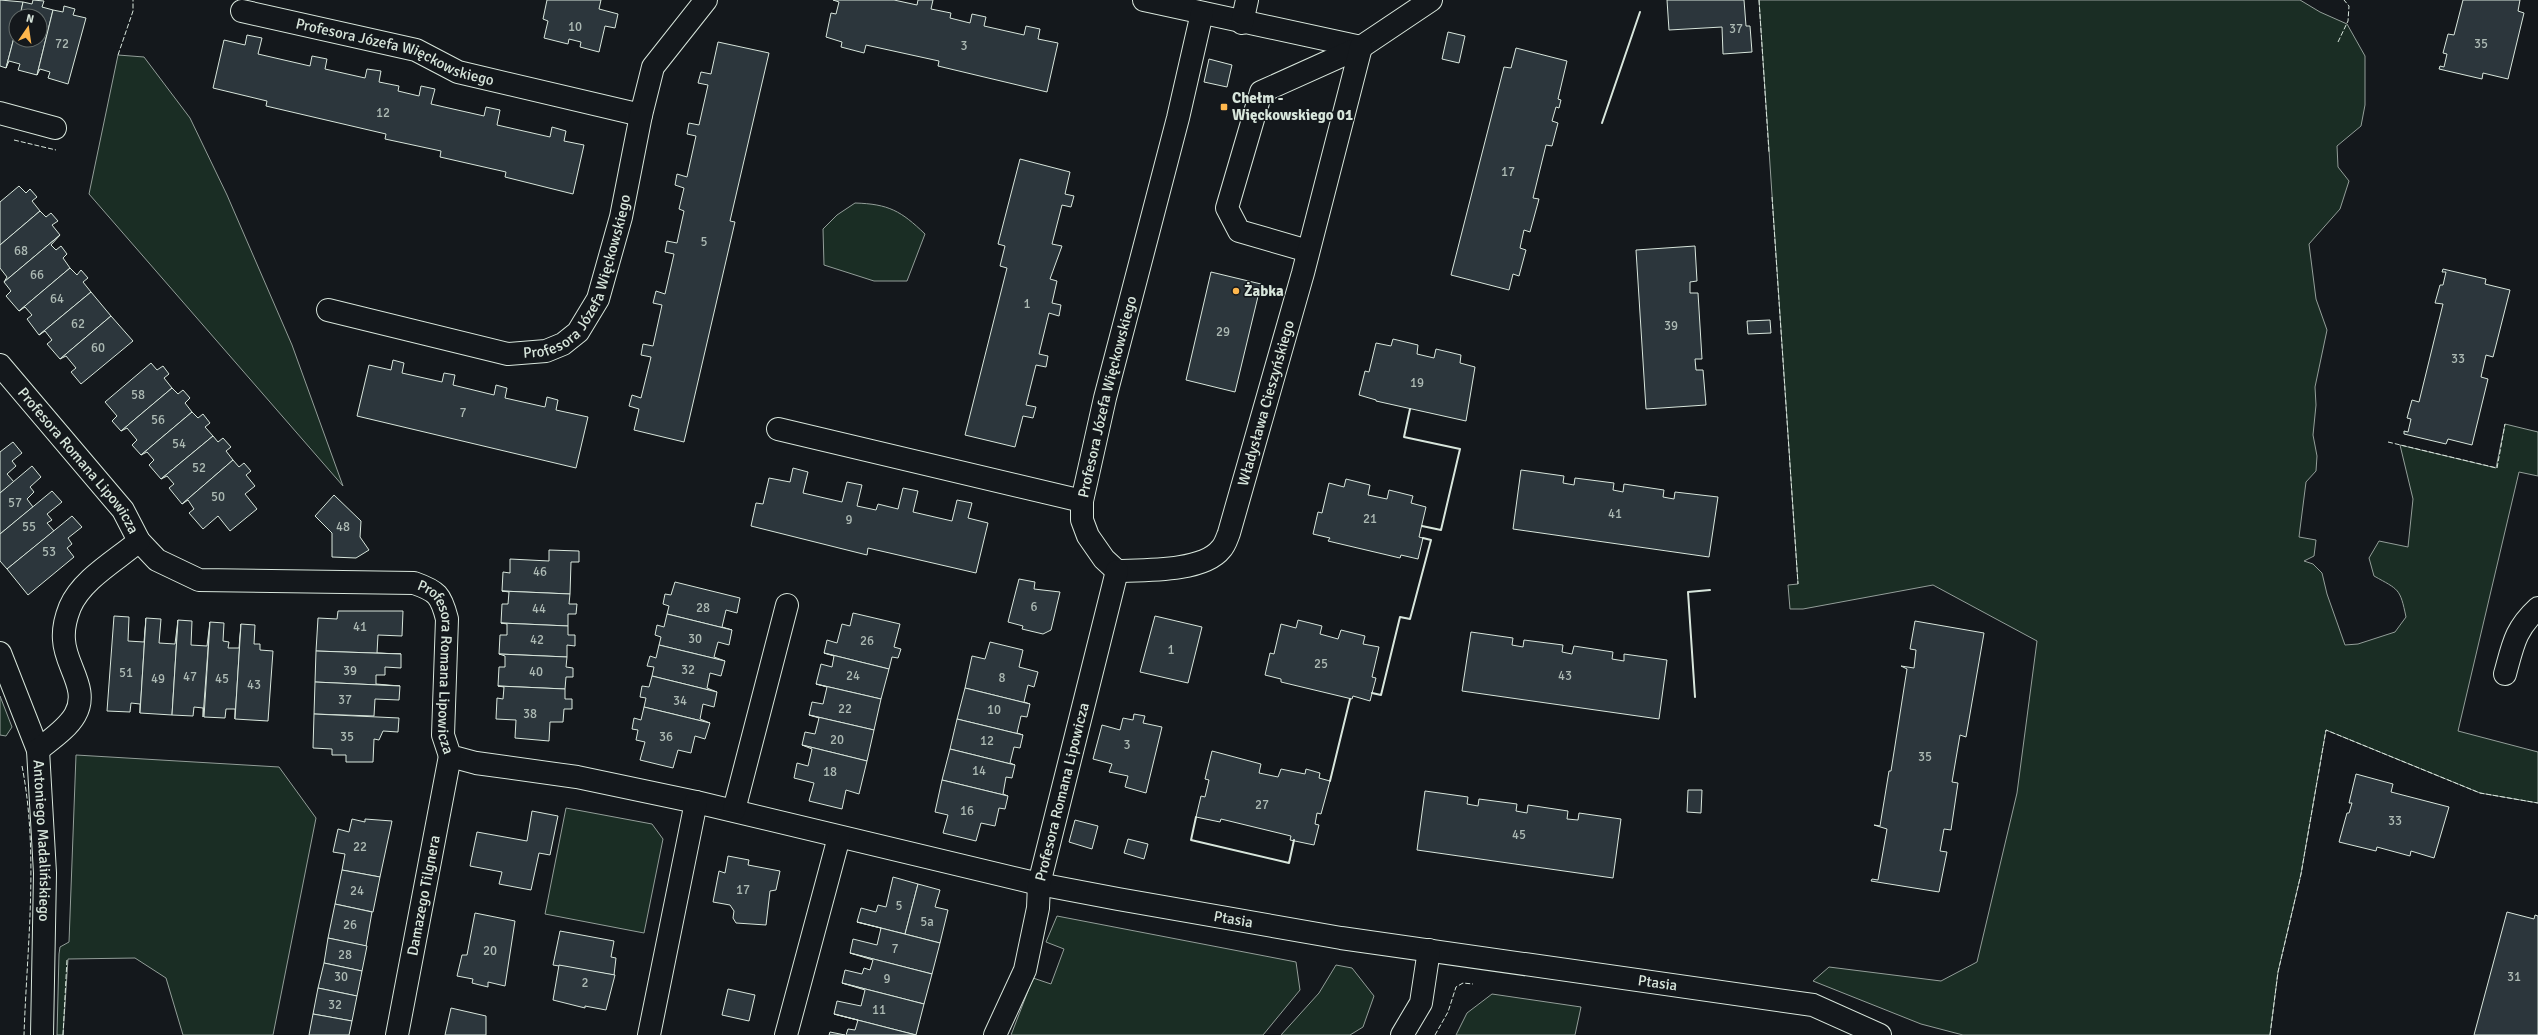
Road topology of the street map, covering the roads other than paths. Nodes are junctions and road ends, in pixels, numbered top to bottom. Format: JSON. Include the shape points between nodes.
{"nodes":[{"id":1,"x":706,"y":0,"type":"edge"},
{"id":2,"x":1144,"y":0,"type":"edge"},
{"id":3,"x":1247,"y":0,"type":"edge"},
{"id":4,"x":1431,"y":0,"type":"edge"},
{"id":5,"x":242,"y":11,"type":"dead end"},
{"id":6,"x":1202,"y":13,"type":"junction"},
{"id":7,"x":1242,"y":23,"type":"junction"},
{"id":8,"x":1361,"y":47,"type":"junction"},
{"id":9,"x":0,"y":112,"type":"edge"},
{"id":10,"x":640,"y":115,"type":"junction"},
{"id":11,"x":55,"y":128,"type":"dead end"},
{"id":12,"x":1308,"y":251,"type":"junction"},
{"id":13,"x":328,"y":310,"type":"dead end"},
{"id":14,"x":0,"y":365,"type":"edge"},
{"id":15,"x":778,"y":429,"type":"dead end"},
{"id":16,"x":1082,"y":501,"type":"junction"},
{"id":17,"x":140,"y":541,"type":"junction"},
{"id":18,"x":1117,"y":571,"type":"junction"},
{"id":19,"x":787,"y":605,"type":"dead end"},
{"id":20,"x":2538,"y":608,"type":"edge"},
{"id":21,"x":0,"y":653,"type":"edge"},
{"id":22,"x":2505,"y":674,"type":"dead end"},
{"id":23,"x":38,"y":750,"type":"junction"},
{"id":24,"x":450,"y":756,"type":"junction"},
{"id":25,"x":696,"y":802,"type":"junction"},
{"id":26,"x":734,"y":810,"type":"junction"},
{"id":27,"x":840,"y":837,"type":"junction"},
{"id":28,"x":1039,"y":884,"type":"junction"},
{"id":29,"x":1429,"y":950,"type":"junction"},
{"id":30,"x":42,"y":1035,"type":"edge"},
{"id":31,"x":397,"y":1035,"type":"edge"},
{"id":32,"x":649,"y":1035,"type":"edge"},
{"id":33,"x":786,"y":1035,"type":"edge"},
{"id":34,"x":995,"y":1035,"type":"edge"},
{"id":35,"x":1402,"y":1035,"type":"edge"},
{"id":36,"x":1880,"y":1035,"type":"edge"}],
"edges":[{"from":1,"to":10,"type":"street","name":"Profesora Józefa Więckowskiego","via":[[653,67]]},
{"from":2,"to":6,"type":"street"},
{"from":3,"to":7,"type":"street"},
{"from":4,"to":8,"type":"street"},
{"from":5,"to":10,"type":"street","name":"Profesora Józefa Więckowskiego","via":[[416,50],[458,72]]},
{"from":6,"to":7,"type":"street"},
{"from":6,"to":16,"type":"street","name":"Profesora Józefa Więckowskiego","via":[[1178,118],[1105,398]]},
{"from":7,"to":8,"type":"street"},
{"from":8,"to":12,"type":"street","name":"Władysława Cieszyńskiego"},
{"from":8,"to":12,"type":"street","via":[[1261,92],[1227,208],[1239,231]]},
{"from":9,"to":11,"type":"street"},
{"from":10,"to":13,"type":"street","name":"Profesora Józefa Więckowskiego","via":[[621,217],[598,299],[578,332],[563,344],[546,351],[508,354]]},
{"from":12,"to":18,"type":"street","name":"Władysława Cieszyńskiego","via":[[1230,533],[1221,550],[1205,560],[1179,567]]},
{"from":14,"to":17,"type":"street","name":"Profesora Romana Lipowicza","via":[[123,510]]},
{"from":15,"to":16,"type":"street","name":"Profesora Józefa Więckowskiego"},
{"from":16,"to":18,"type":"street","via":[[1082,520],[1088,536],[1104,560]]},
{"from":17,"to":23,"type":"street","name":"Profesora Romana Lipowicza","via":[[82,588],[70,607],[64,626],[64,641],[81,692],[80,706],[68,725]]},
{"from":17,"to":24,"type":"street","name":"Profesora Romana Lipowicza","via":[[157,560],[199,580],[414,582],[433,589],[442,601],[447,619],[443,735]]},
{"from":18,"to":28,"type":"street","name":"Profesora Romana Lipowicza"},
{"from":19,"to":26,"type":"street"},
{"from":20,"to":22,"type":"street","via":[[2523,622]]},
{"from":21,"to":23,"type":"street","name":"Antoniego Madalińskiego"},
{"from":23,"to":30,"type":"street","name":"Antoniego Madalińskiego","via":[[45,873]]},
{"from":24,"to":25,"type":"street","name":"Profesora Romana Lipowicza","via":[[476,763],[577,777]]},
{"from":24,"to":31,"type":"street","name":"Damazego Tilgnera"},
{"from":25,"to":26,"type":"street","name":"Profesora Romana Lipowicza"},
{"from":25,"to":32,"type":"street"},
{"from":26,"to":27,"type":"street","name":"Profesora Romana Lipowicza"},
{"from":27,"to":28,"type":"street","name":"Profesora Romana Lipowicza"},
{"from":27,"to":33,"type":"street"},
{"from":28,"to":29,"type":"street","name":"Ptasia","via":[[1292,929]]},
{"from":28,"to":34,"type":"street","via":[[1038,908],[1025,970]]},
{"from":29,"to":35,"type":"street","via":[[1421,1003]]},
{"from":29,"to":36,"type":"street","name":"Ptasia","via":[[1813,1005]]}]}
